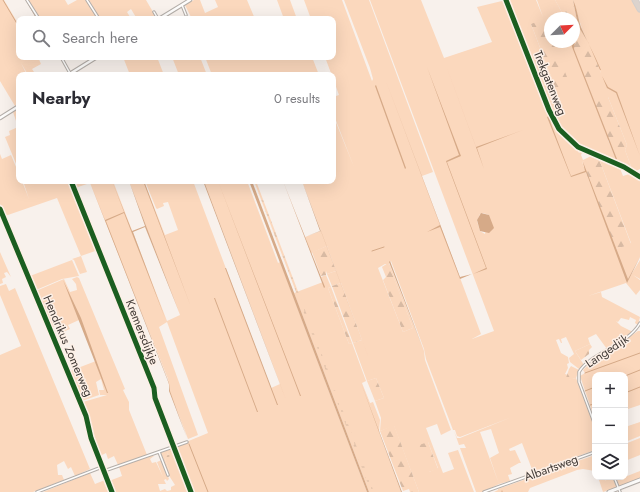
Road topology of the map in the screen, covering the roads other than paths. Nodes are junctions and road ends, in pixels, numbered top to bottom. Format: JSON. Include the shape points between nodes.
{"nodes":[{"id":1,"x":27,"y":0,"type":"edge"},
{"id":2,"x":87,"y":0,"type":"edge"},
{"id":3,"x":190,"y":0,"type":"edge"},
{"id":4,"x":506,"y":0,"type":"edge"},
{"id":5,"x":635,"y":0,"type":"edge"},
{"id":6,"x":182,"y":5,"type":"junction"},
{"id":7,"x":640,"y":8,"type":"edge"},
{"id":8,"x":154,"y":12,"type":"dead end"},
{"id":9,"x":186,"y":15,"type":"dead end"},
{"id":10,"x":37,"y":16,"type":"edge"},
{"id":11,"x":97,"y":16,"type":"edge"},
{"id":12,"x":157,"y":16,"type":"edge"},
{"id":13,"x":164,"y":16,"type":"edge"},
{"id":14,"x":63,"y":60,"type":"edge"},
{"id":15,"x":92,"y":60,"type":"edge"},
{"id":16,"x":69,"y":72,"type":"edge"},
{"id":17,"x":74,"y":72,"type":"edge"},
{"id":18,"x":16,"y":108,"type":"edge"},
{"id":19,"x":0,"y":118,"type":"edge"},
{"id":20,"x":640,"y":177,"type":"edge"},
{"id":21,"x":0,"y":209,"type":"edge"},
{"id":22,"x":640,"y":323,"type":"edge"},
{"id":23,"x":592,"y":418,"type":"edge"},
{"id":24,"x":187,"y":442,"type":"dead end"},
{"id":25,"x":159,"y":452,"type":"junction"},
{"id":26,"x":592,"y":453,"type":"edge"},
{"id":27,"x":102,"y":467,"type":"junction"},
{"id":28,"x":104,"y":472,"type":"junction"},
{"id":29,"x":168,"y":475,"type":"dead end"},
{"id":30,"x":640,"y":480,"type":"edge"},
{"id":31,"x":619,"y":489,"type":"edge"},
{"id":32,"x":37,"y":492,"type":"edge"},
{"id":33,"x":112,"y":492,"type":"edge"},
{"id":34,"x":484,"y":492,"type":"edge"},
{"id":35,"x":609,"y":492,"type":"edge"}],
"edges":[{"from":1,"to":10,"type":"street"},
{"from":2,"to":11,"type":"street"},
{"from":3,"to":6,"type":"street"},
{"from":4,"to":20,"type":"street","name":"Trekgatenweg","via":[[559,129],[578,146]]},
{"from":5,"to":7,"type":"highway"},
{"from":6,"to":9,"type":"street"},
{"from":6,"to":13,"type":"street"},
{"from":8,"to":12,"type":"street"},
{"from":14,"to":16,"type":"street"},
{"from":15,"to":17,"type":"street"},
{"from":18,"to":19,"type":"street"},
{"from":21,"to":27,"type":"street","name":"Hendrikus Zomerweg","via":[[86,416]]},
{"from":22,"to":23,"type":"street","name":"Langedijk","via":[[632,334],[579,372],[579,382]]},
{"from":24,"to":25,"type":"street"},
{"from":25,"to":28,"type":"street"},
{"from":25,"to":29,"type":"street"},
{"from":26,"to":34,"type":"street","name":"Albartsweg"},
{"from":27,"to":28,"type":"street","name":"Hendrikus Zomerweg"},
{"from":27,"to":32,"type":"street"},
{"from":28,"to":33,"type":"street","name":"Hendrikus Zomerweg"},
{"from":30,"to":31,"type":"main road"},
{"from":31,"to":35,"type":"main road"}]}
